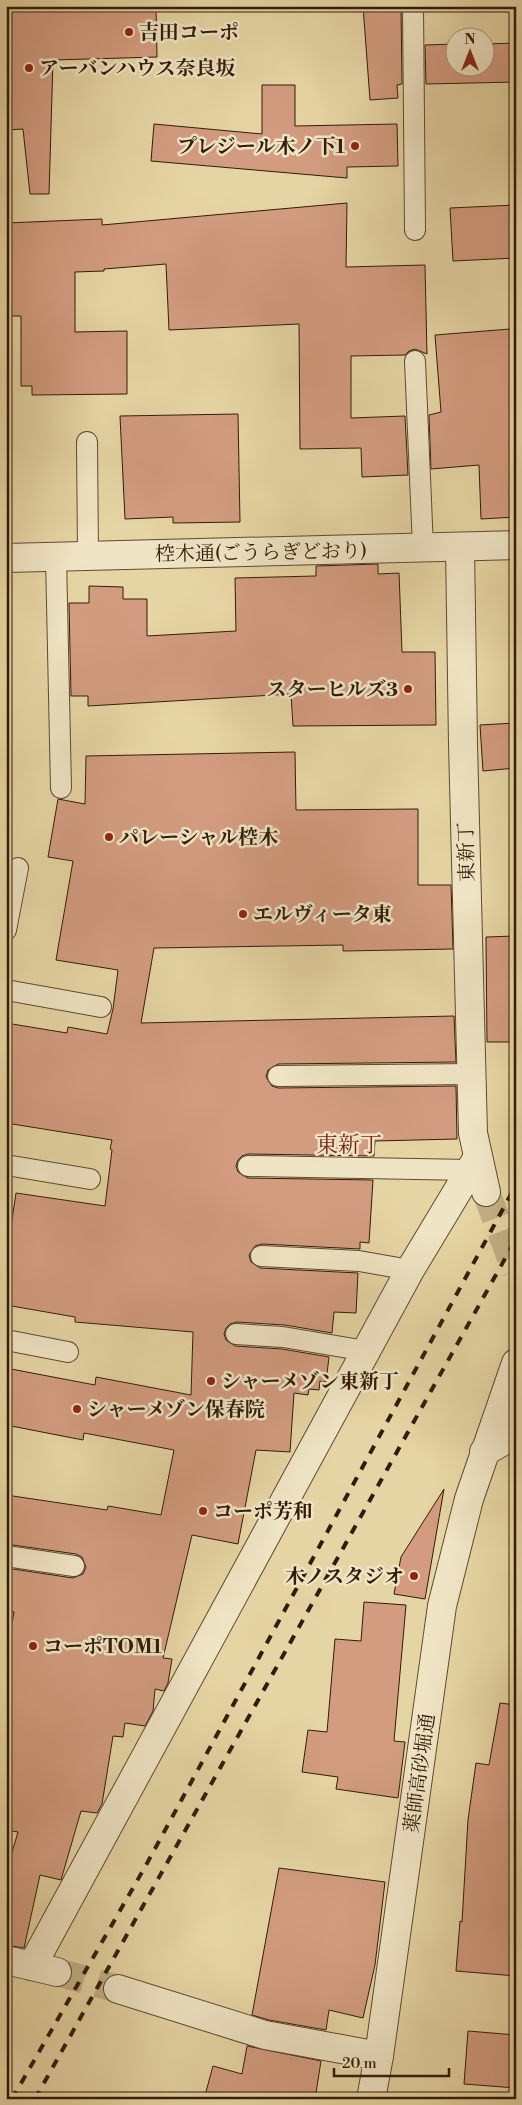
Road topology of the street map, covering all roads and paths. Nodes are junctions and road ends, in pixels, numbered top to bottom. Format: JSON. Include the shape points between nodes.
{"nodes":[{"id":1,"x":413,"y":6,"type":"edge"},
{"id":2,"x":415,"y":230,"type":"dead end"},
{"id":3,"x":415,"y":361,"type":"dead end"},
{"id":4,"x":87,"y":442,"type":"dead end"},
{"id":5,"x":516,"y":545,"type":"edge"},
{"id":6,"x":460,"y":547,"type":"junction"},
{"id":7,"x":423,"y":548,"type":"junction"},
{"id":8,"x":88,"y":556,"type":"junction"},
{"id":9,"x":56,"y":557,"type":"junction"},
{"id":10,"x":6,"y":558,"type":"edge"},
{"id":11,"x":60,"y":788,"type":"dead end"},
{"id":12,"x":18,"y":868,"type":"dead end"},
{"id":13,"x":6,"y":930,"type":"edge"},
{"id":14,"x":6,"y":990,"type":"edge"},
{"id":15,"x":101,"y":1007,"type":"dead end"},
{"id":16,"x":472,"y":1074,"type":"junction"},
{"id":17,"x":278,"y":1076,"type":"dead end"},
{"id":18,"x":474,"y":1163,"type":"junction"},
{"id":19,"x":6,"y":1165,"type":"edge"},
{"id":20,"x":248,"y":1166,"type":"dead end"},
{"id":21,"x":90,"y":1178,"type":"dead end"},
{"id":22,"x":486,"y":1192,"type":"tunnel mouth"},
{"id":23,"x":261,"y":1256,"type":"dead end"},
{"id":24,"x":410,"y":1270,"type":"junction"},
{"id":25,"x":236,"y":1334,"type":"dead end"},
{"id":26,"x":6,"y":1340,"type":"edge"},
{"id":27,"x":366,"y":1351,"type":"junction"},
{"id":28,"x":68,"y":1352,"type":"dead end"},
{"id":29,"x":516,"y":1362,"type":"edge"},
{"id":30,"x":516,"y":1434,"type":"edge"},
{"id":31,"x":484,"y":1452,"type":"junction"},
{"id":32,"x":6,"y":1556,"type":"edge"},
{"id":33,"x":74,"y":1566,"type":"dead end"},
{"id":34,"x":32,"y":1966,"type":"edge"},
{"id":35,"x":118,"y":1989,"type":"tunnel mouth"},
{"id":36,"x":379,"y":2056,"type":"junction"},
{"id":37,"x":372,"y":2099,"type":"edge"}],
"edges":[{"from":1,"to":2,"type":"lane"},
{"from":3,"to":7,"type":"lane"},
{"from":4,"to":8,"type":"lane"},
{"from":5,"to":6,"type":"street","name":"椌木通(ごうらぎどおり)"},
{"from":6,"to":7,"type":"street","name":"椌木通(ごうらぎどおり)"},
{"from":6,"to":16,"type":"street","name":"東新丁"},
{"from":7,"to":8,"type":"street","name":"椌木通(ごうらぎどおり)"},
{"from":8,"to":9,"type":"street","name":"椌木通(ごうらぎどおり)"},
{"from":9,"to":10,"type":"street","name":"椌木通(ごうらぎどおり)"},
{"from":9,"to":11,"type":"lane"},
{"from":12,"to":13,"type":"lane"},
{"from":14,"to":15,"type":"lane"},
{"from":16,"to":17,"type":"lane"},
{"from":16,"to":18,"type":"street","name":"東新丁"},
{"from":18,"to":20,"type":"lane"},
{"from":18,"to":22,"type":"street","name":"東新丁"},
{"from":18,"to":24,"type":"street"},
{"from":19,"to":21,"type":"lane"},
{"from":23,"to":24,"type":"lane","via":[[359,1261]]},
{"from":24,"to":27,"type":"street"},
{"from":25,"to":27,"type":"lane","via":[[283,1337]]},
{"from":26,"to":28,"type":"lane"},
{"from":27,"to":34,"type":"street"},
{"from":29,"to":31,"type":"street","name":"薬師高砂堀通"},
{"from":30,"to":31,"type":"street"},
{"from":31,"to":36,"type":"street","name":"薬師高砂堀通","via":[[442,1606]]},
{"from":32,"to":33,"type":"lane"},
{"from":35,"to":36,"type":"street","via":[[265,2035]]},
{"from":36,"to":37,"type":"street","name":"薬師高砂堀通"}]}
